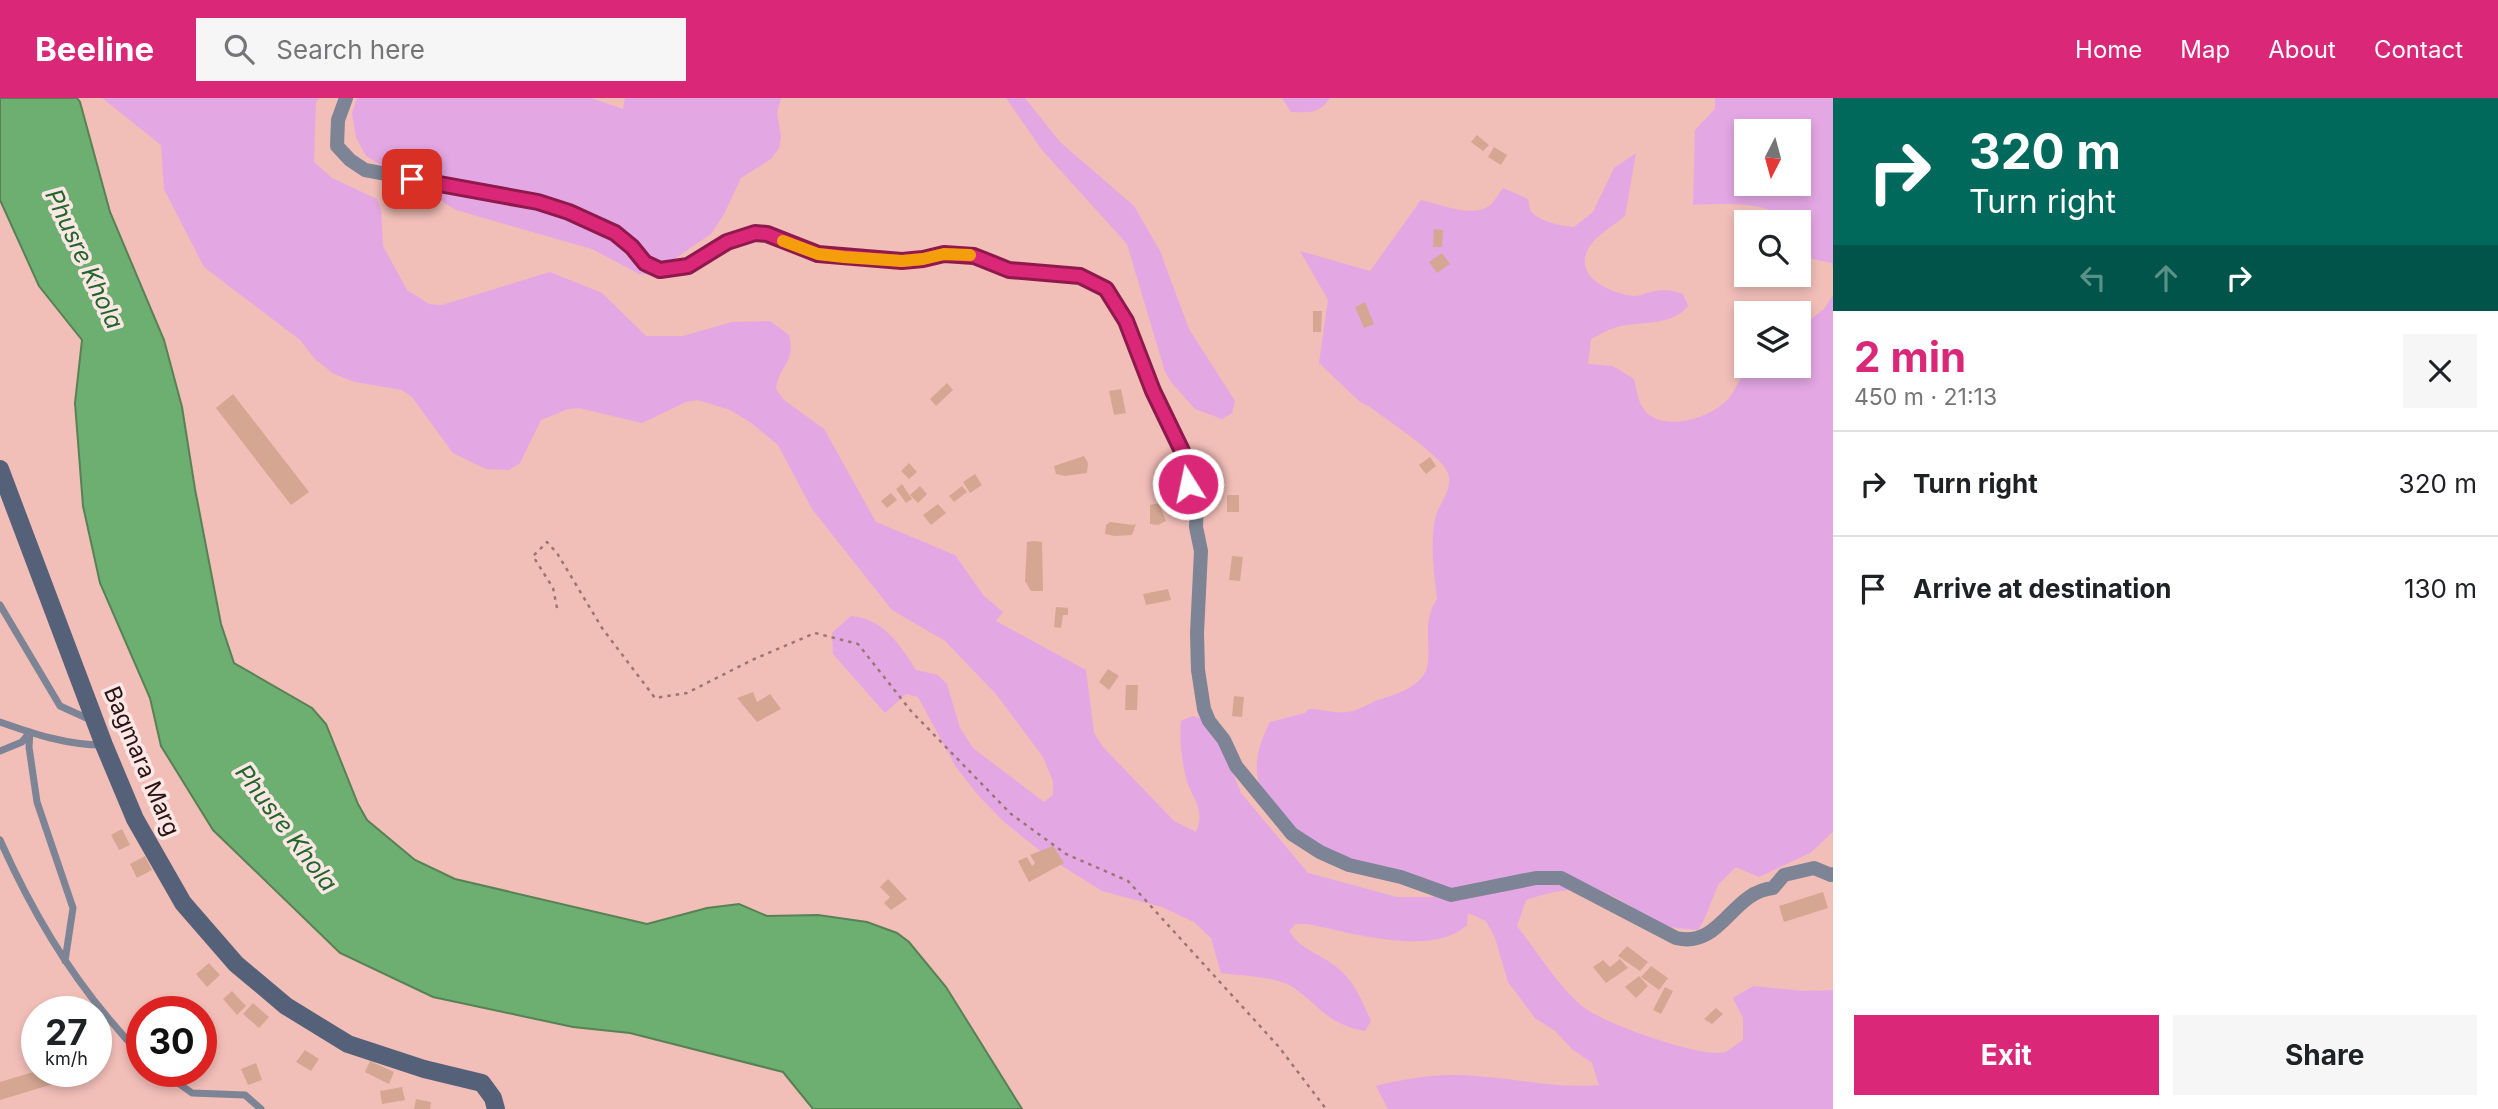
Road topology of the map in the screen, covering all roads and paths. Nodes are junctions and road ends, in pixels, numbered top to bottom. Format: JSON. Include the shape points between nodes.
{"nodes":[{"id":1,"x":346,"y":98,"type":"edge"},
{"id":2,"x":0,"y":469,"type":"edge"},
{"id":3,"x":0,"y":605,"type":"edge"},
{"id":4,"x":556,"y":608,"type":"dead end"},
{"id":5,"x":0,"y":722,"type":"edge"},
{"id":6,"x":97,"y":723,"type":"junction"},
{"id":7,"x":30,"y":732,"type":"junction"},
{"id":8,"x":104,"y":745,"type":"junction"},
{"id":9,"x":0,"y":751,"type":"edge"},
{"id":10,"x":0,"y":840,"type":"edge"},
{"id":11,"x":1833,"y":874,"type":"edge"},
{"id":12,"x":65,"y":961,"type":"junction"},
{"id":13,"x":126,"y":1037,"type":"edge"},
{"id":14,"x":184,"y":1087,"type":"edge"},
{"id":15,"x":261,"y":1109,"type":"edge"},
{"id":16,"x":496,"y":1109,"type":"edge"},
{"id":17,"x":1326,"y":1109,"type":"edge"}],
"edges":[{"from":1,"to":11,"type":"street","via":[[338,120],[337,146],[365,170],[538,202],[569,212],[615,233],[645,263],[660,270],[688,266],[727,242],[755,233],[818,254],[844,257],[902,261],[944,254],[974,256],[1009,270],[1080,276],[1106,289],[1126,321],[1182,451],[1197,503],[1201,551],[1197,633],[1204,709],[1236,766],[1260,796],[1292,834],[1320,852],[1451,895],[1536,878],[1560,878],[1688,940],[1709,934],[1751,894],[1773,888],[1784,875],[1814,868]]},
{"from":2,"to":6,"type":"main road","name":"Bagmara Marg"},
{"from":3,"to":6,"type":"lane","via":[[60,706]]},
{"from":4,"to":17,"type":"path","via":[[553,588],[533,556],[547,542],[602,628],[655,698],[687,693],[815,633],[858,644],[911,711],[1011,814],[1066,854],[1128,881],[1279,1047]]},
{"from":5,"to":7,"type":"lane"},
{"from":6,"to":8,"type":"main road","name":"Bagmara Marg"},
{"from":7,"to":8,"type":"lane","via":[[78,745]]},
{"from":7,"to":9,"type":"lane","via":[[22,742]]},
{"from":7,"to":12,"type":"lane","via":[[37,802],[74,908]]},
{"from":8,"to":16,"type":"main road","name":"Bagmara Marg","via":[[135,820],[183,904],[236,964],[286,1006],[348,1044],[482,1083]]},
{"from":10,"to":12,"type":"lane"},
{"from":12,"to":13,"type":"lane"},
{"from":14,"to":15,"type":"lane","via":[[192,1093],[245,1095]]}]}
